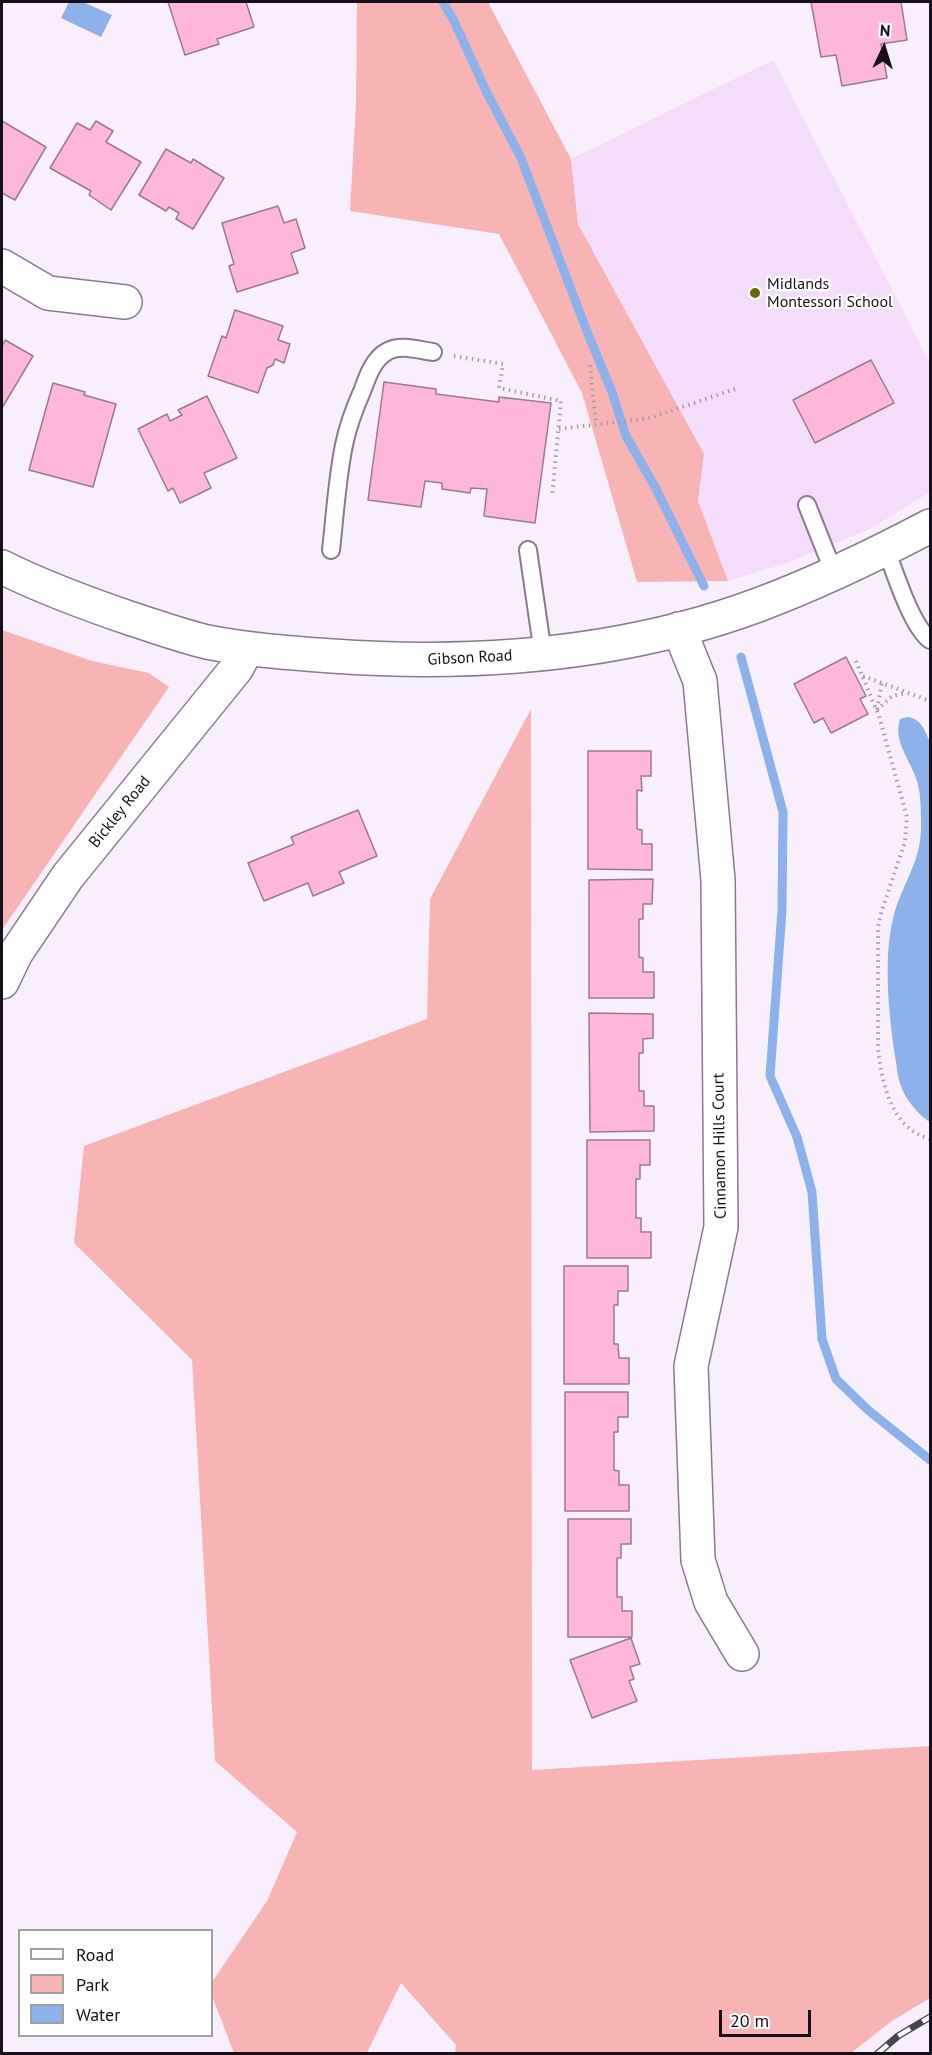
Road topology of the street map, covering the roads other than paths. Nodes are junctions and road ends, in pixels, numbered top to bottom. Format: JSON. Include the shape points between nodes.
{"nodes":[{"id":1,"x":2,"y":266,"type":"edge"},
{"id":2,"x":125,"y":302,"type":"dead end"},
{"id":3,"x":433,"y":352,"type":"road end"},
{"id":4,"x":807,"y":505,"type":"dead end"},
{"id":5,"x":930,"y":526,"type":"edge"},
{"id":6,"x":886,"y":549,"type":"junction"},
{"id":7,"x":331,"y":550,"type":"dead end"},
{"id":8,"x":528,"y":550,"type":"dead end"},
{"id":9,"x":2,"y":567,"type":"edge"},
{"id":10,"x":834,"y":573,"type":"junction"},
{"id":11,"x":679,"y":629,"type":"junction"},
{"id":12,"x":930,"y":640,"type":"edge"},
{"id":13,"x":247,"y":649,"type":"junction"},
{"id":14,"x":543,"y":654,"type":"junction"},
{"id":15,"x":2,"y":982,"type":"edge"},
{"id":16,"x":742,"y":1654,"type":"dead end"}],
"edges":[{"from":1,"to":2,"type":"street","via":[[48,293]]},
{"from":3,"to":7,"type":"lane","via":[[396,348],[376,360],[352,415],[344,446]]},
{"from":4,"to":10,"type":"lane"},
{"from":5,"to":6,"type":"street","name":"Gibson Road"},
{"from":6,"to":10,"type":"street","name":"Gibson Road"},
{"from":6,"to":12,"type":"lane","via":[[906,601]]},
{"from":8,"to":14,"type":"lane"},
{"from":9,"to":13,"type":"street","name":"Gibson Road","via":[[83,603],[204,641]]},
{"from":10,"to":11,"type":"street","name":"Gibson Road","via":[[757,606]]},
{"from":11,"to":14,"type":"street","name":"Gibson Road"},
{"from":11,"to":16,"type":"street","name":"Cinnamon Hills Court","via":[[700,681],[718,880],[721,1227],[691,1366],[698,1560],[711,1602]]},
{"from":13,"to":14,"type":"street","name":"Gibson Road","via":[[368,659]]},
{"from":13,"to":15,"type":"street","name":"Bickley Road","via":[[236,669],[68,876],[16,953]]}]}
